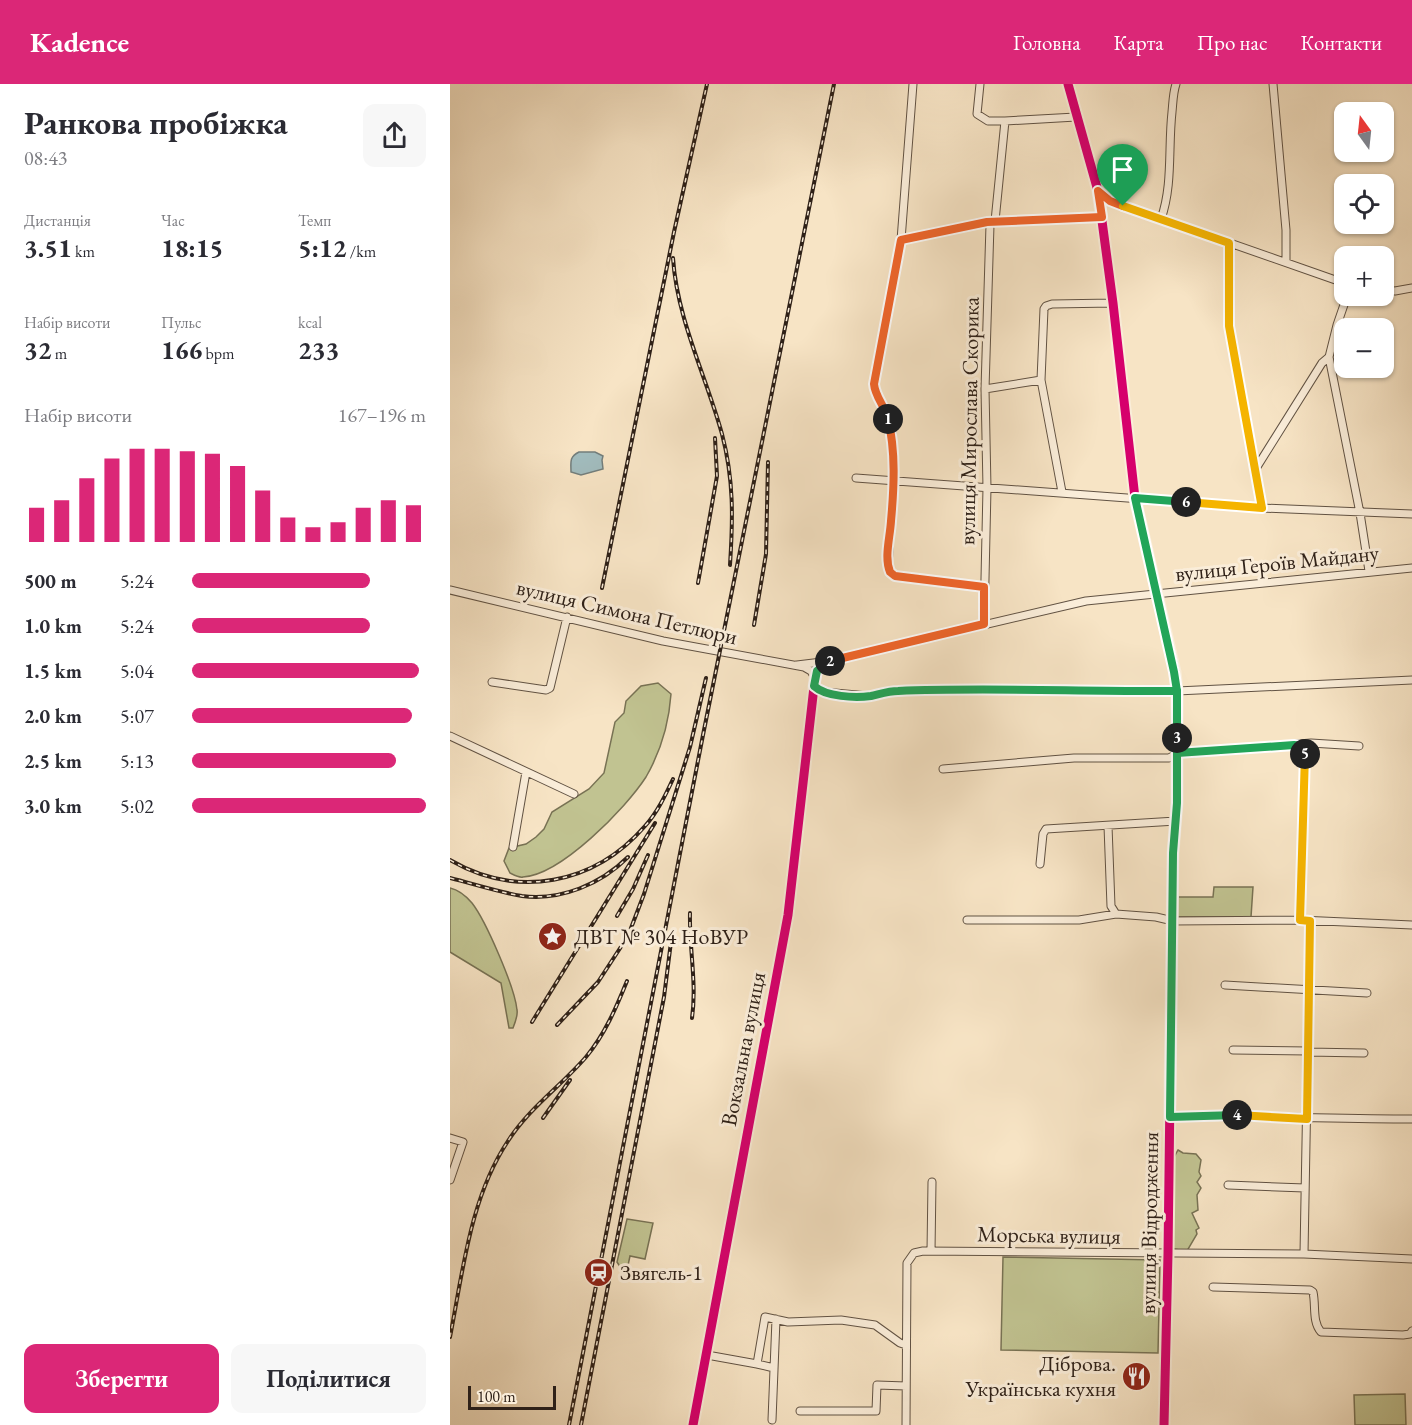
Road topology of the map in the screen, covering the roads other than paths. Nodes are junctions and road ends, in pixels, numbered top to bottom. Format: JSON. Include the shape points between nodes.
{"nodes":[{"id":1,"x":913,"y":84,"type":"edge"},
{"id":2,"x":980,"y":84,"type":"edge"},
{"id":3,"x":1068,"y":84,"type":"edge"},
{"id":4,"x":1176,"y":84,"type":"edge"},
{"id":5,"x":1273,"y":84,"type":"edge"},
{"id":6,"x":1076,"y":117,"type":"junction"},
{"id":7,"x":1005,"y":121,"type":"junction"},
{"id":8,"x":1098,"y":191,"type":"junction"},
{"id":9,"x":1102,"y":217,"type":"junction"},
{"id":10,"x":1161,"y":219,"type":"junction"},
{"id":11,"x":995,"y":221,"type":"junction"},
{"id":12,"x":901,"y":240,"type":"junction"},
{"id":13,"x":1229,"y":243,"type":"junction"},
{"id":14,"x":1286,"y":261,"type":"junction"},
{"id":15,"x":1334,"y":279,"type":"edge"},
{"id":16,"x":1412,"y":288,"type":"edge"},
{"id":17,"x":1394,"y":291,"type":"edge"},
{"id":18,"x":1113,"y":303,"type":"junction"},
{"id":19,"x":1344,"y":306,"type":"edge"},
{"id":20,"x":1329,"y":357,"type":"junction"},
{"id":21,"x":1041,"y":380,"type":"junction"},
{"id":22,"x":985,"y":389,"type":"junction"},
{"id":23,"x":1255,"y":470,"type":"junction"},
{"id":24,"x":856,"y":478,"type":"dead end"},
{"id":25,"x":893,"y":480,"type":"junction"},
{"id":26,"x":987,"y":488,"type":"junction"},
{"id":27,"x":1062,"y":492,"type":"junction"},
{"id":28,"x":1135,"y":498,"type":"junction"},
{"id":29,"x":1262,"y":508,"type":"junction"},
{"id":30,"x":1360,"y":513,"type":"junction"},
{"id":31,"x":1412,"y":514,"type":"edge"},
{"id":32,"x":1412,"y":568,"type":"edge"},
{"id":33,"x":1369,"y":571,"type":"junction"},
{"id":34,"x":984,"y":587,"type":"junction"},
{"id":35,"x":450,"y":592,"type":"edge"},
{"id":36,"x":1155,"y":593,"type":"junction"},
{"id":37,"x":567,"y":617,"type":"junction"},
{"id":38,"x":984,"y":624,"type":"junction"},
{"id":39,"x":830,"y":661,"type":"junction"},
{"id":40,"x":797,"y":665,"type":"junction"},
{"id":41,"x":1412,"y":680,"type":"edge"},
{"id":42,"x":492,"y":682,"type":"dead end"},
{"id":43,"x":814,"y":682,"type":"junction"},
{"id":44,"x":1177,"y":691,"type":"junction"},
{"id":45,"x":450,"y":736,"type":"edge"},
{"id":46,"x":1294,"y":745,"type":"junction"},
{"id":47,"x":1359,"y":746,"type":"dead end"},
{"id":48,"x":1177,"y":753,"type":"junction"},
{"id":49,"x":943,"y":769,"type":"dead end"},
{"id":50,"x":526,"y":772,"type":"junction"},
{"id":51,"x":574,"y":794,"type":"dead end"},
{"id":52,"x":1176,"y":821,"type":"junction"},
{"id":53,"x":1108,"y":826,"type":"junction"},
{"id":54,"x":513,"y":847,"type":"dead end"},
{"id":55,"x":1040,"y":864,"type":"dead end"},
{"id":56,"x":1116,"y":914,"type":"junction"},
{"id":57,"x":968,"y":920,"type":"dead end"},
{"id":58,"x":1300,"y":920,"type":"junction"},
{"id":59,"x":1173,"y":921,"type":"junction"},
{"id":60,"x":1310,"y":921,"type":"junction"},
{"id":61,"x":1412,"y":925,"type":"edge"},
{"id":62,"x":1225,"y":985,"type":"dead end"},
{"id":63,"x":1309,"y":991,"type":"junction"},
{"id":64,"x":1367,"y":993,"type":"dead end"},
{"id":65,"x":1233,"y":1050,"type":"dead end"},
{"id":66,"x":1308,"y":1052,"type":"junction"},
{"id":67,"x":1364,"y":1053,"type":"dead end"},
{"id":68,"x":1170,"y":1117,"type":"junction"},
{"id":69,"x":1307,"y":1119,"type":"junction"},
{"id":70,"x":1412,"y":1119,"type":"edge"},
{"id":71,"x":450,"y":1138,"type":"edge"},
{"id":72,"x":450,"y":1180,"type":"edge"},
{"id":73,"x":932,"y":1182,"type":"dead end"},
{"id":74,"x":1227,"y":1185,"type":"dead end"},
{"id":75,"x":1305,"y":1188,"type":"junction"},
{"id":76,"x":931,"y":1251,"type":"junction"},
{"id":77,"x":1168,"y":1254,"type":"junction"},
{"id":78,"x":1304,"y":1254,"type":"junction"},
{"id":79,"x":1412,"y":1259,"type":"edge"},
{"id":80,"x":1213,"y":1287,"type":"dead end"},
{"id":81,"x":776,"y":1319,"type":"junction"},
{"id":82,"x":1412,"y":1331,"type":"edge"},
{"id":83,"x":906,"y":1345,"type":"junction"},
{"id":84,"x":707,"y":1355,"type":"junction"},
{"id":85,"x":758,"y":1364,"type":"junction"},
{"id":86,"x":774,"y":1368,"type":"junction"},
{"id":87,"x":906,"y":1386,"type":"junction"},
{"id":88,"x":800,"y":1411,"type":"dead end"},
{"id":89,"x":772,"y":1420,"type":"dead end"},
{"id":90,"x":693,"y":1425,"type":"edge"},
{"id":91,"x":906,"y":1425,"type":"edge"},
{"id":92,"x":1164,"y":1425,"type":"edge"}],
"edges":[{"from":1,"to":12,"type":"street"},
{"from":2,"to":7,"type":"street","via":[[977,114],[988,121]]},
{"from":3,"to":6,"type":"street","name":"вулиця Відродження"},
{"from":4,"to":10,"type":"street","via":[[1167,201]]},
{"from":5,"to":14,"type":"street","via":[[1287,230]]},
{"from":6,"to":7,"type":"street"},
{"from":6,"to":8,"type":"street","name":"вулиця Відродження"},
{"from":7,"to":11,"type":"street","name":"вулиця Мирослава Скорика"},
{"from":8,"to":9,"type":"street","name":"вулиця Відродження"},
{"from":8,"to":10,"type":"street","via":[[1110,201]]},
{"from":9,"to":11,"type":"street"},
{"from":9,"to":18,"type":"street","name":"вулиця Відродження"},
{"from":10,"to":13,"type":"street"},
{"from":11,"to":12,"type":"street"},
{"from":11,"to":22,"type":"street","name":"вулиця Мирослава Скорика","via":[[990,225]]},
{"from":12,"to":25,"type":"street","via":[[874,388],[886,409],[892,434]]},
{"from":13,"to":14,"type":"street"},
{"from":13,"to":23,"type":"street","via":[[1229,326]]},
{"from":14,"to":15,"type":"street"},
{"from":16,"to":17,"type":"street"},
{"from":18,"to":21,"type":"street","via":[[1046,306]]},
{"from":18,"to":28,"type":"street","name":"вулиця Відродження"},
{"from":19,"to":20,"type":"street"},
{"from":20,"to":23,"type":"street"},
{"from":20,"to":30,"type":"street"},
{"from":21,"to":22,"type":"street"},
{"from":21,"to":27,"type":"street"},
{"from":22,"to":26,"type":"street","name":"вулиця Мирослава Скорика"},
{"from":23,"to":29,"type":"street"},
{"from":24,"to":25,"type":"street"},
{"from":25,"to":26,"type":"street"},
{"from":25,"to":34,"type":"street","via":[[890,572],[895,576]]},
{"from":26,"to":27,"type":"street"},
{"from":26,"to":34,"type":"street","name":"вулиця Мирослава Скорика"},
{"from":27,"to":28,"type":"street"},
{"from":28,"to":29,"type":"street"},
{"from":28,"to":36,"type":"street","name":"вулиця Відродження"},
{"from":29,"to":30,"type":"street"},
{"from":30,"to":31,"type":"street"},
{"from":30,"to":33,"type":"street"},
{"from":32,"to":33,"type":"street","name":"вулиця Героїв Майдану"},
{"from":33,"to":36,"type":"street","name":"вулиця Героїв Майдану"},
{"from":34,"to":38,"type":"street","name":"вулиця Мирослава Скорика"},
{"from":35,"to":37,"type":"street","name":"вулиця Симона Петлюри"},
{"from":36,"to":38,"type":"street","name":"вулиця Героїв Майдану","via":[[1086,601]]},
{"from":36,"to":44,"type":"street","name":"вулиця Відродження"},
{"from":37,"to":40,"type":"street","name":"вулиця Симона Петлюри","via":[[663,641]]},
{"from":37,"to":42,"type":"street","via":[[550,688]]},
{"from":38,"to":39,"type":"street","name":"вулиця Героїв Майдану"},
{"from":39,"to":40,"type":"street","name":"вулиця Симона Петлюри"},
{"from":39,"to":43,"type":"street","via":[[817,671]]},
{"from":40,"to":43,"type":"street","via":[[811,671]]},
{"from":41,"to":44,"type":"street"},
{"from":43,"to":44,"type":"street","via":[[824,692],[858,696],[897,691]]},
{"from":43,"to":84,"type":"street","name":"Вокзальна вулиця","via":[[788,915]]},
{"from":44,"to":48,"type":"street","name":"вулиця Відродження"},
{"from":45,"to":50,"type":"street"},
{"from":46,"to":47,"type":"street"},
{"from":46,"to":48,"type":"street"},
{"from":46,"to":58,"type":"street","via":[[1302,746],[1305,754]]},
{"from":48,"to":49,"type":"street","via":[[1168,758],[1074,758]]},
{"from":48,"to":52,"type":"street","name":"вулиця Відродження"},
{"from":50,"to":51,"type":"street"},
{"from":50,"to":54,"type":"street"},
{"from":52,"to":53,"type":"street"},
{"from":52,"to":59,"type":"street","name":"вулиця Відродження"},
{"from":53,"to":55,"type":"street","via":[[1046,829]]},
{"from":53,"to":56,"type":"street","via":[[1111,906]]},
{"from":56,"to":57,"type":"street","via":[[1079,920]]},
{"from":56,"to":59,"type":"street"},
{"from":58,"to":59,"type":"street"},
{"from":58,"to":60,"type":"street"},
{"from":59,"to":68,"type":"street","name":"вулиця Відродження"},
{"from":60,"to":61,"type":"street"},
{"from":60,"to":63,"type":"street"},
{"from":62,"to":63,"type":"street"},
{"from":63,"to":64,"type":"street"},
{"from":63,"to":66,"type":"street"},
{"from":65,"to":66,"type":"street"},
{"from":66,"to":67,"type":"street"},
{"from":66,"to":69,"type":"street"},
{"from":68,"to":69,"type":"street","via":[[1240,1115]]},
{"from":68,"to":77,"type":"street","name":"вулиця Відродження"},
{"from":69,"to":70,"type":"street"},
{"from":69,"to":75,"type":"street"},
{"from":71,"to":72,"type":"street","via":[[463,1142]]},
{"from":73,"to":76,"type":"street"},
{"from":74,"to":75,"type":"street"},
{"from":75,"to":78,"type":"street"},
{"from":76,"to":77,"type":"street","name":"Морська вулиця"},
{"from":76,"to":83,"type":"street","name":"Морська вулиця","via":[[914,1253],[907,1263]]},
{"from":77,"to":78,"type":"street","name":"Морська вулиця"},
{"from":77,"to":92,"type":"street","name":"вулиця Відродження"},
{"from":78,"to":79,"type":"street","name":"Морська вулиця"},
{"from":80,"to":82,"type":"street","via":[[1310,1290],[1315,1301],[1315,1322],[1321,1332],[1404,1335]]},
{"from":81,"to":83,"type":"street","via":[[875,1325]]},
{"from":81,"to":85,"type":"street","via":[[765,1317]]},
{"from":81,"to":86,"type":"street"},
{"from":83,"to":87,"type":"street"},
{"from":84,"to":85,"type":"street"},
{"from":84,"to":90,"type":"street","name":"Вокзальна вулиця"},
{"from":85,"to":86,"type":"street"},
{"from":86,"to":89,"type":"street"},
{"from":87,"to":88,"type":"street","via":[[877,1385],[876,1411]]},
{"from":87,"to":91,"type":"street"}]}
